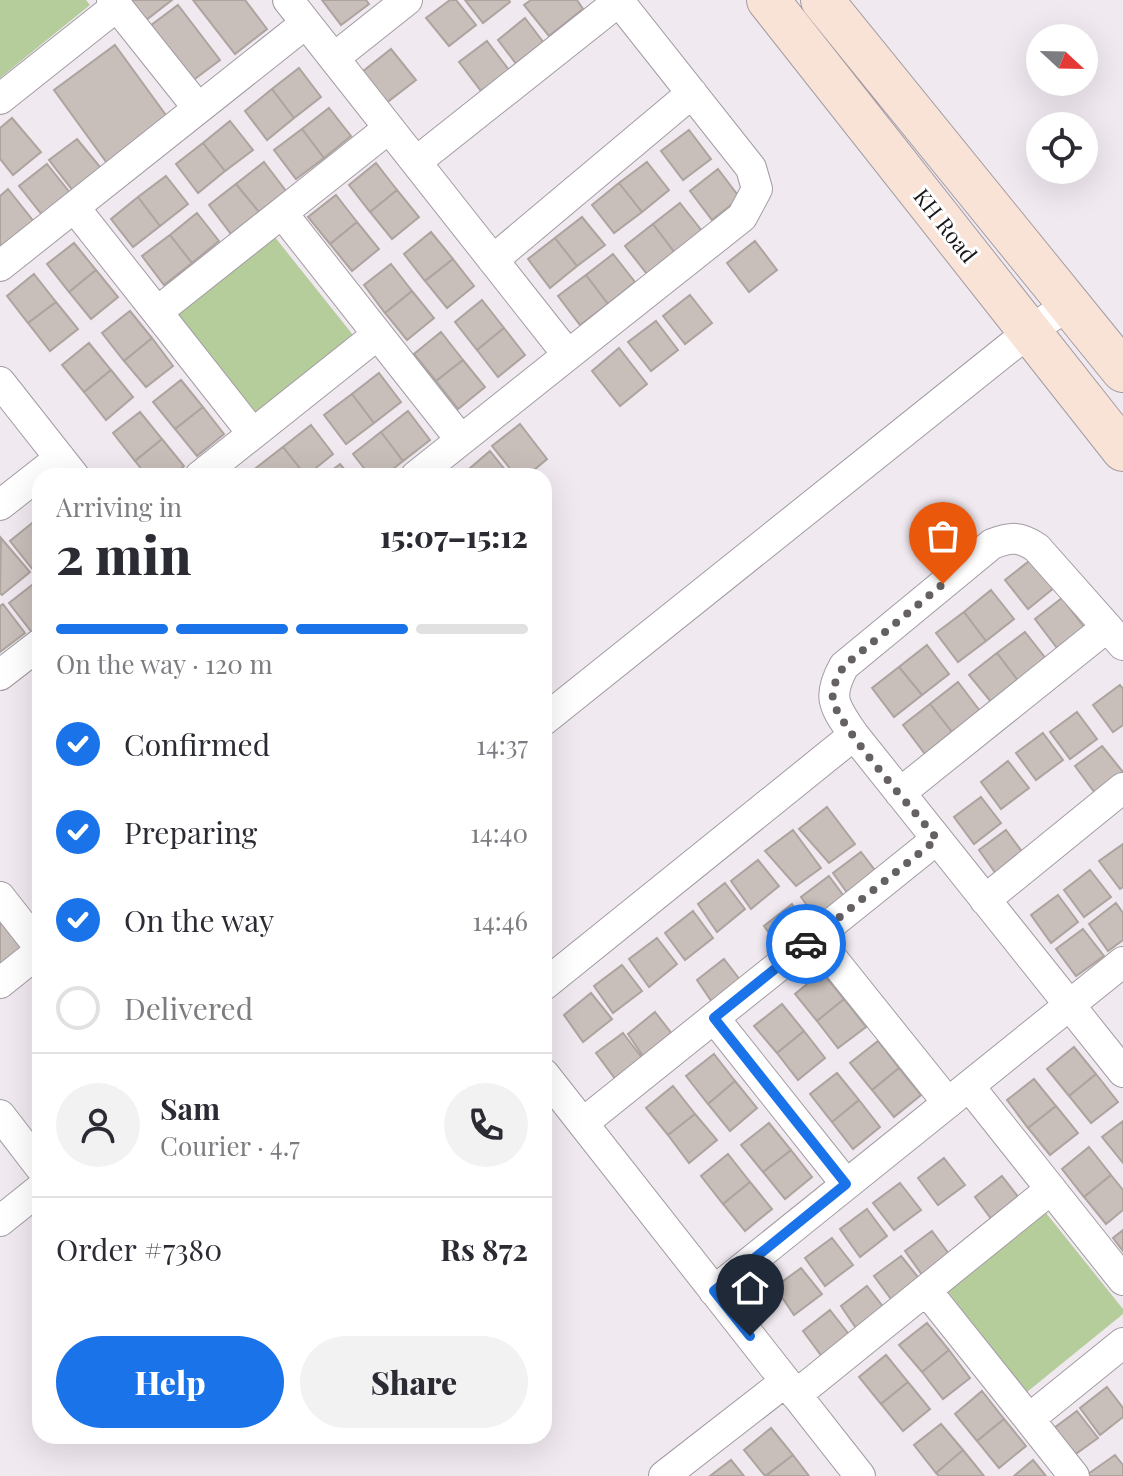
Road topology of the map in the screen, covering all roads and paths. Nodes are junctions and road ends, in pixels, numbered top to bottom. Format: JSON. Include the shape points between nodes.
{"nodes":[{"id":1,"x":407,"y":0,"type":"edge"},
{"id":2,"x":619,"y":0,"type":"edge"},
{"id":3,"x":768,"y":0,"type":"edge"},
{"id":4,"x":822,"y":0,"type":"edge"},
{"id":5,"x":115,"y":3,"type":"edge"},
{"id":6,"x":297,"y":11,"type":"edge"},
{"id":7,"x":334,"y":58,"type":"junction"},
{"id":8,"x":692,"y":93,"type":"junction"},
{"id":9,"x":0,"y":99,"type":"edge"},
{"id":10,"x":198,"y":108,"type":"junction"},
{"id":11,"x":389,"y":128,"type":"junction"},
{"id":12,"x":416,"y":162,"type":"junction"},
{"id":13,"x":74,"y":207,"type":"junction"},
{"id":14,"x":282,"y":213,"type":"junction"},
{"id":15,"x":493,"y":260,"type":"junction"},
{"id":16,"x":0,"y":266,"type":"edge"},
{"id":17,"x":1068,"y":305,"type":"junction"},
{"id":18,"x":157,"y":312,"type":"junction"},
{"id":19,"x":1030,"y":331,"type":"junction"},
{"id":20,"x":377,"y":335,"type":"junction"},
{"id":21,"x":568,"y":355,"type":"junction"},
{"id":22,"x":1123,"y":371,"type":"edge"},
{"id":23,"x":0,"y":382,"type":"edge"},
{"id":24,"x":253,"y":434,"type":"junction"},
{"id":25,"x":461,"y":440,"type":"junction"},
{"id":26,"x":1123,"y":450,"type":"edge"},
{"id":27,"x":67,"y":467,"type":"edge"},
{"id":28,"x":210,"y":468,"type":"edge"},
{"id":29,"x":426,"y":468,"type":"edge"},
{"id":30,"x":32,"y":487,"type":"edge"},
{"id":31,"x":0,"y":505,"type":"edge"},
{"id":32,"x":1115,"y":636,"type":"edge"},
{"id":33,"x":32,"y":650,"type":"edge"},
{"id":34,"x":0,"y":675,"type":"edge"},
{"id":35,"x":552,"y":714,"type":"edge"},
{"id":36,"x":854,"y":735,"type":"junction"},
{"id":37,"x":1123,"y":788,"type":"edge"},
{"id":38,"x":900,"y":793,"type":"junction"},
{"id":39,"x":937,"y":839,"type":"junction"},
{"id":40,"x":0,"y":897,"type":"edge"},
{"id":41,"x":985,"y":900,"type":"junction"},
{"id":42,"x":815,"y":937,"type":"junction"},
{"id":43,"x":32,"y":939,"type":"edge"},
{"id":44,"x":32,"y":957,"type":"edge"},
{"id":45,"x":1123,"y":962,"type":"edge"},
{"id":46,"x":552,"y":979,"type":"edge"},
{"id":47,"x":0,"y":983,"type":"edge"},
{"id":48,"x":1069,"y":1005,"type":"junction"},
{"id":49,"x":714,"y":1018,"type":"junction"},
{"id":50,"x":1123,"y":1072,"type":"edge"},
{"id":51,"x":552,"y":1084,"type":"edge"},
{"id":52,"x":958,"y":1094,"type":"junction"},
{"id":53,"x":0,"y":1115,"type":"edge"},
{"id":54,"x":583,"y":1123,"type":"junction"},
{"id":55,"x":32,"y":1157,"type":"edge"},
{"id":56,"x":846,"y":1184,"type":"junction"},
{"id":57,"x":1051,"y":1189,"type":"junction"},
{"id":58,"x":32,"y":1195,"type":"edge"},
{"id":59,"x":0,"y":1221,"type":"edge"},
{"id":60,"x":1123,"y":1280,"type":"edge"},
{"id":61,"x":926,"y":1290,"type":"junction"},
{"id":62,"x":714,"y":1291,"type":"junction"},
{"id":63,"x":1123,"y":1343,"type":"edge"},
{"id":64,"x":791,"y":1388,"type":"junction"},
{"id":65,"x":1029,"y":1419,"type":"junction"},
{"id":66,"x":671,"y":1474,"type":"edge"},
{"id":67,"x":860,"y":1476,"type":"edge"},
{"id":68,"x":1074,"y":1476,"type":"edge"}],
"edges":[{"from":1,"to":7,"type":"street"},
{"from":2,"to":8,"type":"street"},
{"from":2,"to":12,"type":"street"},
{"from":3,"to":19,"type":"main road","name":"KH Road"},
{"from":4,"to":17,"type":"main road","name":"KH Road"},
{"from":5,"to":9,"type":"street"},
{"from":5,"to":10,"type":"street"},
{"from":6,"to":7,"type":"street"},
{"from":6,"to":10,"type":"street"},
{"from":7,"to":11,"type":"street"},
{"from":8,"to":15,"type":"street"},
{"from":8,"to":21,"type":"street","via":[[751,168],[757,189],[752,202],[721,235]]},
{"from":10,"to":13,"type":"street"},
{"from":11,"to":12,"type":"street"},
{"from":11,"to":14,"type":"street"},
{"from":12,"to":15,"type":"street"},
{"from":13,"to":16,"type":"street"},
{"from":13,"to":18,"type":"street"},
{"from":14,"to":18,"type":"street"},
{"from":14,"to":20,"type":"street"},
{"from":15,"to":21,"type":"street"},
{"from":17,"to":19,"type":"street"},
{"from":17,"to":22,"type":"main road","name":"KH Road"},
{"from":18,"to":24,"type":"street"},
{"from":19,"to":26,"type":"main road","name":"KH Road"},
{"from":19,"to":35,"type":"street"},
{"from":20,"to":24,"type":"street"},
{"from":20,"to":25,"type":"street"},
{"from":21,"to":25,"type":"street"},
{"from":23,"to":27,"type":"street"},
{"from":24,"to":28,"type":"street"},
{"from":25,"to":29,"type":"street"},
{"from":30,"to":31,"type":"street"},
{"from":32,"to":36,"type":"street","via":[[1037,548],[1023,538],[1009,537],[992,544],[844,666],[833,700]]},
{"from":32,"to":38,"type":"street"},
{"from":33,"to":34,"type":"street"},
{"from":36,"to":38,"type":"street"},
{"from":36,"to":46,"type":"street"},
{"from":37,"to":41,"type":"street"},
{"from":38,"to":39,"type":"street"},
{"from":39,"to":41,"type":"street"},
{"from":39,"to":42,"type":"street"},
{"from":40,"to":43,"type":"street"},
{"from":41,"to":48,"type":"street"},
{"from":42,"to":49,"type":"street"},
{"from":42,"to":52,"type":"street"},
{"from":44,"to":47,"type":"street"},
{"from":45,"to":48,"type":"street"},
{"from":48,"to":50,"type":"street"},
{"from":48,"to":52,"type":"street"},
{"from":49,"to":54,"type":"street"},
{"from":49,"to":56,"type":"street"},
{"from":51,"to":54,"type":"street"},
{"from":52,"to":56,"type":"street"},
{"from":52,"to":57,"type":"street"},
{"from":53,"to":55,"type":"street"},
{"from":54,"to":62,"type":"street"},
{"from":56,"to":62,"type":"street"},
{"from":57,"to":60,"type":"street"},
{"from":57,"to":61,"type":"street"},
{"from":58,"to":59,"type":"street"},
{"from":61,"to":64,"type":"street"},
{"from":61,"to":65,"type":"street"},
{"from":62,"to":64,"type":"street"},
{"from":63,"to":65,"type":"street"},
{"from":64,"to":66,"type":"street"},
{"from":64,"to":67,"type":"street"},
{"from":65,"to":68,"type":"street"}]}
